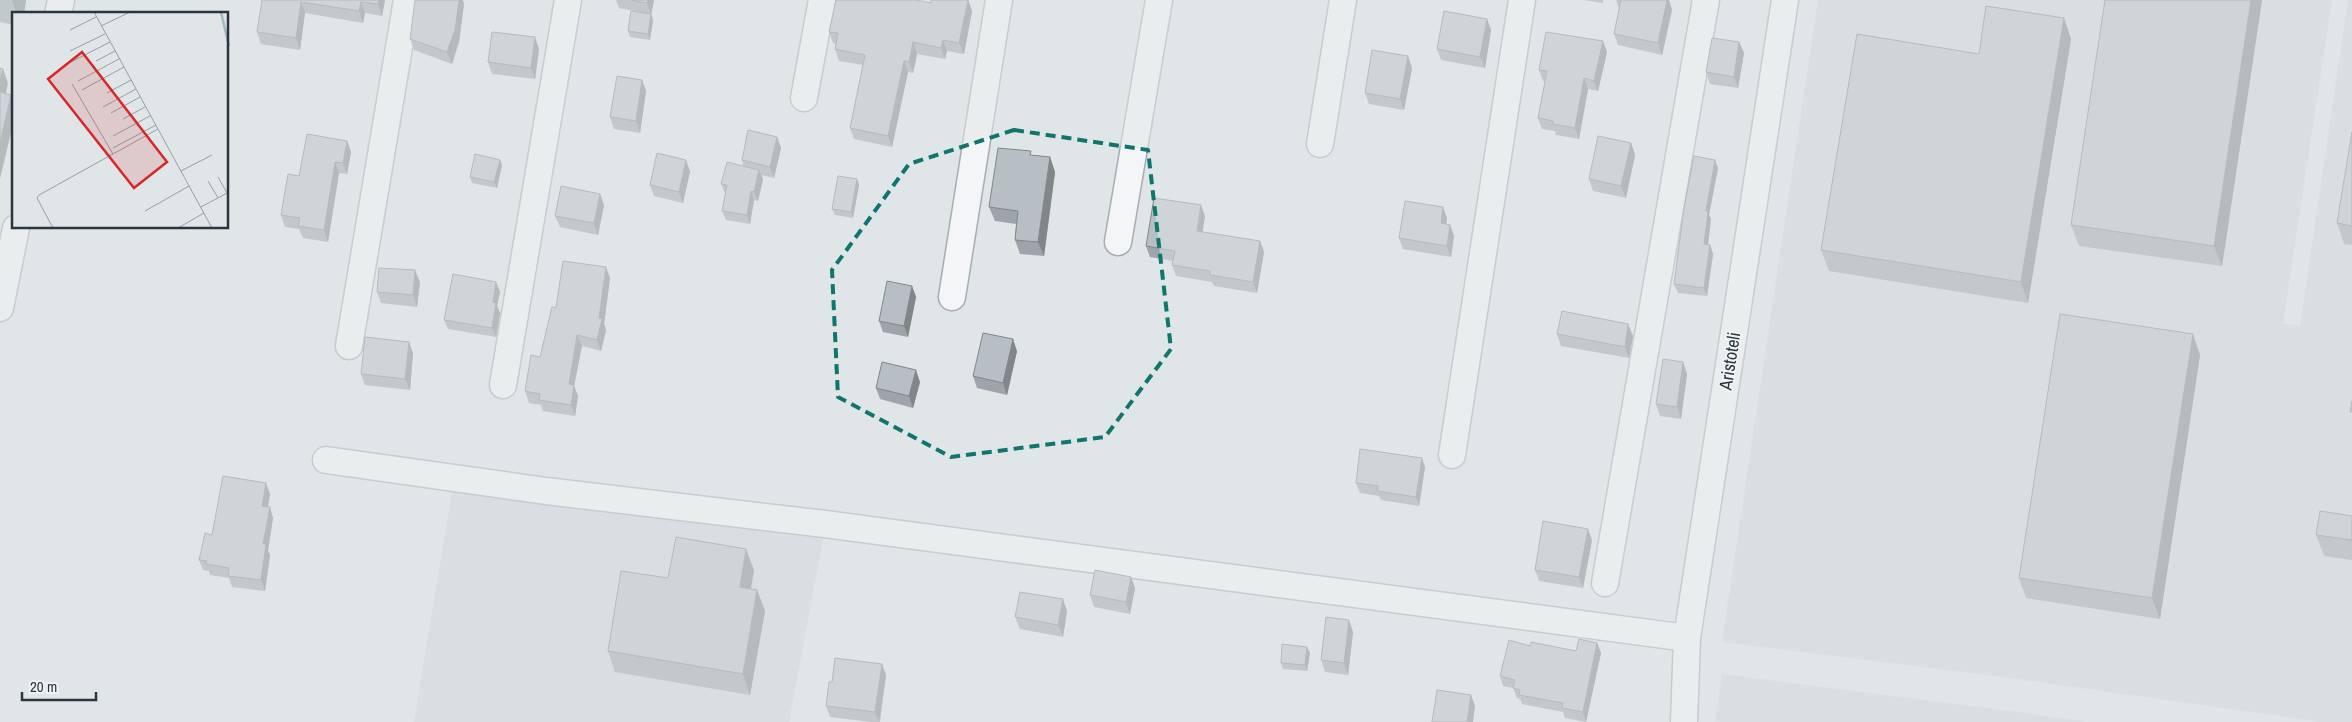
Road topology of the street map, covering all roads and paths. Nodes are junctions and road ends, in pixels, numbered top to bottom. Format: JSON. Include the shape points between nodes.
{"nodes":[{"id":1,"x":408,"y":0,"type":"edge"},
{"id":2,"x":568,"y":0,"type":"edge"},
{"id":3,"x":822,"y":0,"type":"edge"},
{"id":4,"x":999,"y":0,"type":"edge"},
{"id":5,"x":1159,"y":0,"type":"edge"},
{"id":6,"x":1343,"y":0,"type":"edge"},
{"id":7,"x":1522,"y":0,"type":"edge"},
{"id":8,"x":1706,"y":0,"type":"edge"},
{"id":9,"x":1785,"y":0,"type":"edge"},
{"id":10,"x":804,"y":98,"type":"dead end"},
{"id":11,"x":1320,"y":144,"type":"dead end"},
{"id":12,"x":16,"y":229,"type":"edge"},
{"id":13,"x":1118,"y":242,"type":"dead end"},
{"id":14,"x":952,"y":297,"type":"dead end"},
{"id":15,"x":0,"y":308,"type":"edge"},
{"id":16,"x":348,"y":346,"type":"dead end"},
{"id":17,"x":503,"y":386,"type":"dead end"},
{"id":18,"x":1452,"y":455,"type":"dead end"},
{"id":19,"x":326,"y":460,"type":"dead end"},
{"id":20,"x":1605,"y":583,"type":"dead end"},
{"id":21,"x":1687,"y":638,"type":"junction"},
{"id":22,"x":1684,"y":722,"type":"edge"}],
"edges":[{"from":1,"to":16,"type":"street"},
{"from":2,"to":17,"type":"street"},
{"from":3,"to":10,"type":"street"},
{"from":4,"to":14,"type":"street"},
{"from":5,"to":13,"type":"street"},
{"from":6,"to":11,"type":"street"},
{"from":7,"to":18,"type":"street"},
{"from":8,"to":20,"type":"street"},
{"from":9,"to":21,"type":"street","name":"Aristoteli"},
{"from":12,"to":15,"type":"street"},
{"from":19,"to":21,"type":"street"},
{"from":21,"to":22,"type":"street","name":"Aristoteli"}]}
